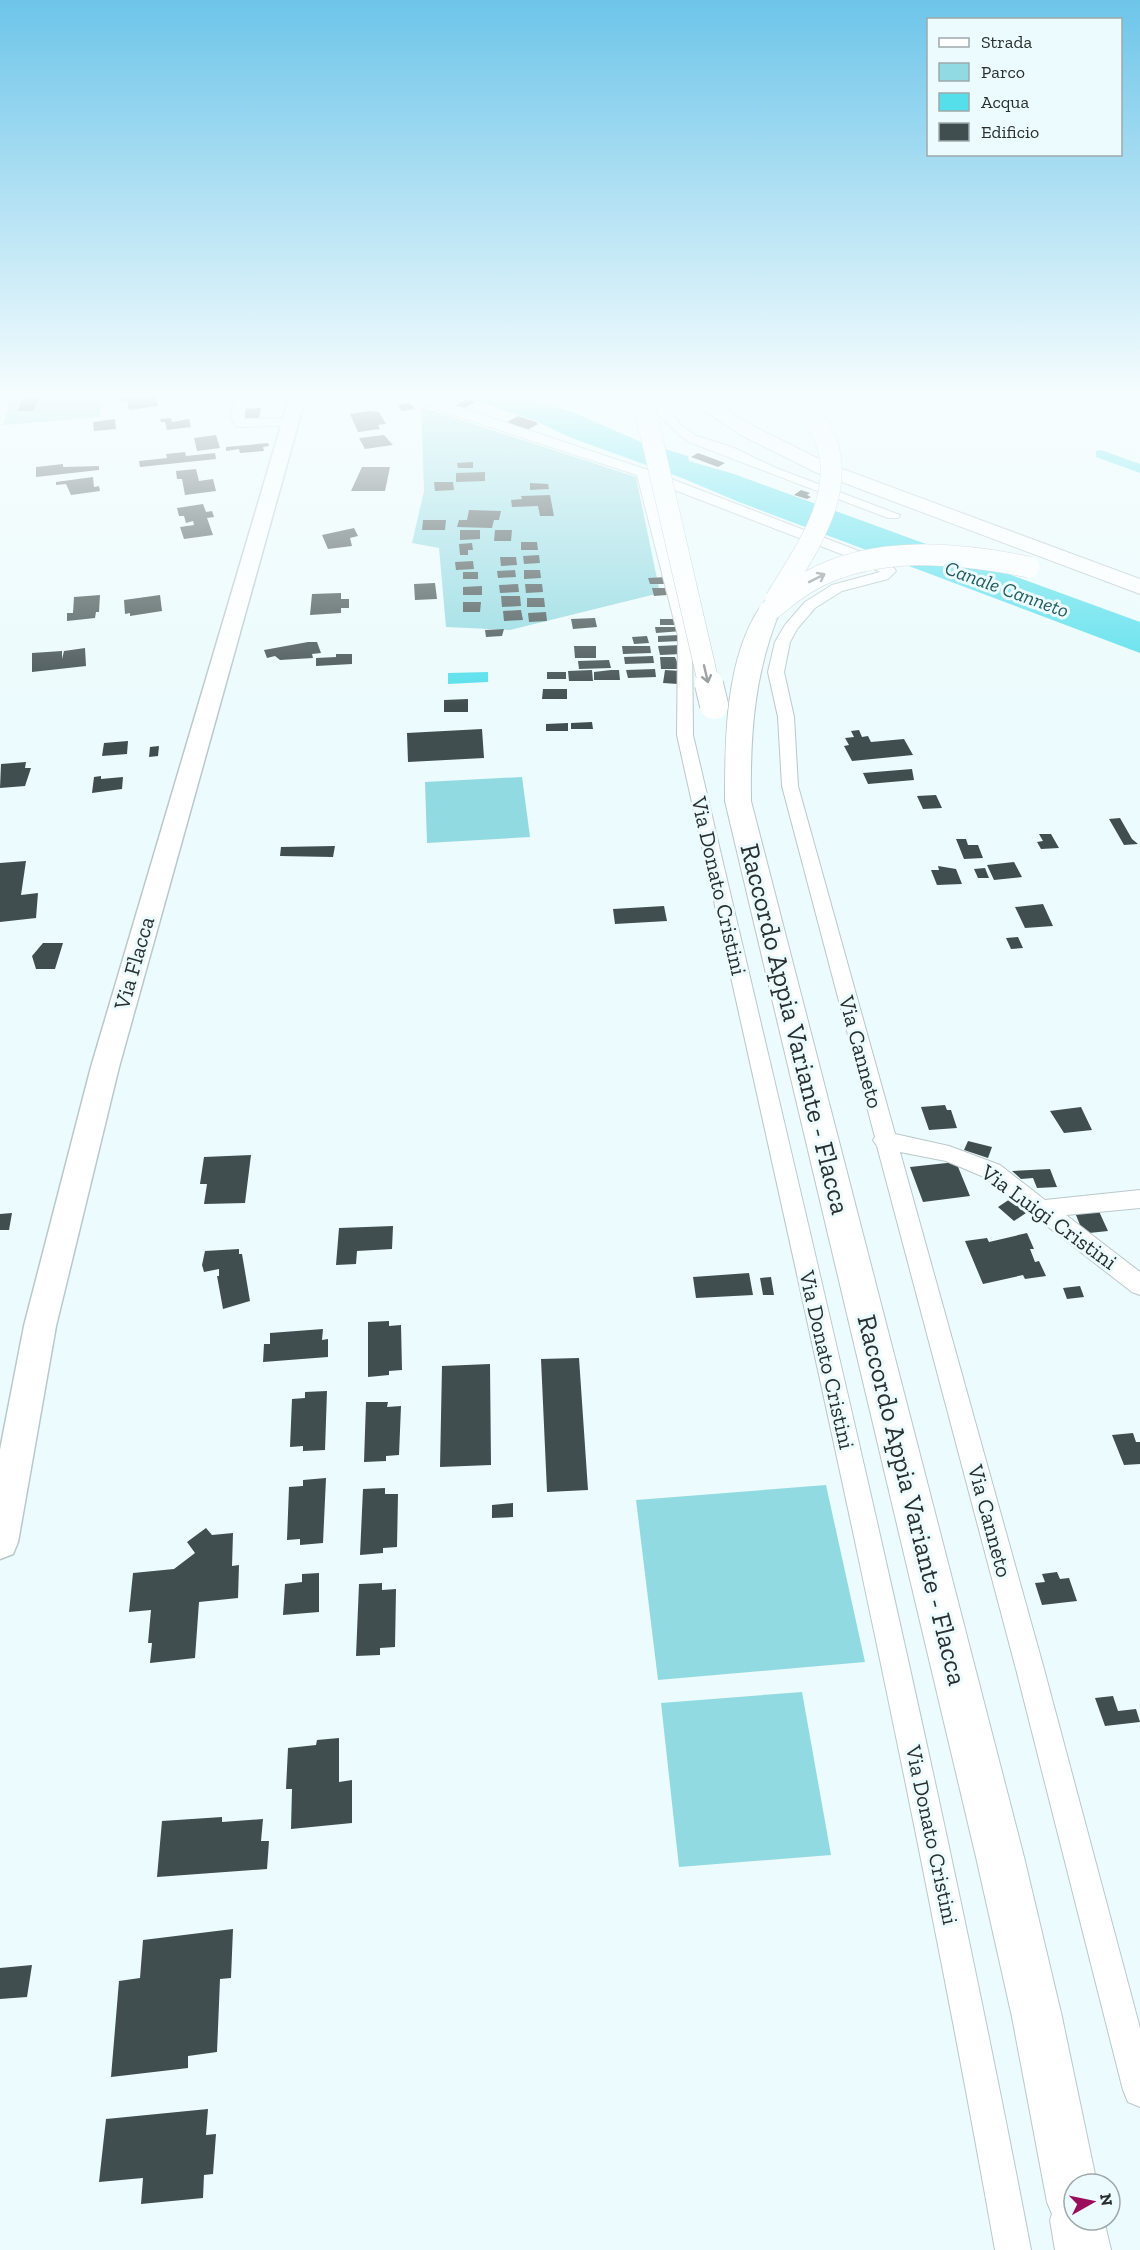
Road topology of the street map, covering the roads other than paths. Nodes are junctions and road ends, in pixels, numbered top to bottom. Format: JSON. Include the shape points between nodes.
{"nodes":[{"id":1,"x":268,"y":497,"type":"edge"},
{"id":2,"x":649,"y":497,"type":"edge"},
{"id":3,"x":665,"y":497,"type":"edge"},
{"id":4,"x":705,"y":497,"type":"edge"},
{"id":5,"x":828,"y":497,"type":"edge"},
{"id":6,"x":843,"y":497,"type":"edge"},
{"id":7,"x":900,"y":497,"type":"edge"},
{"id":8,"x":928,"y":497,"type":"edge"},
{"id":9,"x":892,"y":515,"type":"dead end"},
{"id":10,"x":1140,"y":575,"type":"edge"},
{"id":11,"x":1140,"y":586,"type":"edge"},
{"id":12,"x":1140,"y":602,"type":"edge"},
{"id":13,"x":769,"y":611,"type":"junction"},
{"id":14,"x":738,"y":801,"type":"junction"},
{"id":15,"x":884,"y":1140,"type":"junction"},
{"id":16,"x":1140,"y":1199,"type":"edge"},
{"id":17,"x":1042,"y":1209,"type":"junction"},
{"id":18,"x":1140,"y":1285,"type":"edge"},
{"id":19,"x":0,"y":1542,"type":"edge"},
{"id":20,"x":1140,"y":2090,"type":"edge"},
{"id":21,"x":1068,"y":2172,"type":"edge"},
{"id":22,"x":1079,"y":2232,"type":"edge"},
{"id":23,"x":1013,"y":2250,"type":"edge"},
{"id":24,"x":1083,"y":2250,"type":"edge"}],
"edges":[{"from":1,"to":19,"type":"main road","name":"Via Flacca","via":[[105,1067],[40,1326]]},
{"from":2,"to":23,"type":"street","name":"Via Donato Cristini","via":[[685,636],[685,735],[945,1893]]},
{"from":3,"to":14,"type":"main road","name":"Raccordo Appia Variante - Flacca","one_way":true,"bridge":true},
{"from":4,"to":15,"type":"street","name":"Via Canneto","via":[[889,570],[883,576],[838,587],[811,603],[786,637],[776,672],[787,719],[791,795]]},
{"from":5,"to":13,"type":"main road","bridge":true,"via":[[816,531]]},
{"from":6,"to":9,"type":"street"},
{"from":7,"to":11,"type":"main road"},
{"from":8,"to":10,"type":"main road"},
{"from":13,"to":12,"type":"main road","one_way":true,"bridge":true,"via":[[812,580],[859,563],[941,556],[1029,567]]},
{"from":13,"to":14,"type":"main road","via":[[750,656],[741,703]]},
{"from":14,"to":21,"type":"main road","name":"Raccordo Appia Variante - Flacca","via":[[1003,1868]]},
{"from":15,"to":17,"type":"street","name":"Via Luigi Cristini","via":[[949,1154],[975,1164],[1007,1181]]},
{"from":15,"to":20,"type":"street","name":"Via Canneto","via":[[1024,1648]]},
{"from":16,"to":17,"type":"street"},
{"from":17,"to":18,"type":"street","name":"Via Luigi Cristini"},
{"from":22,"to":24,"type":"main road"}]}
